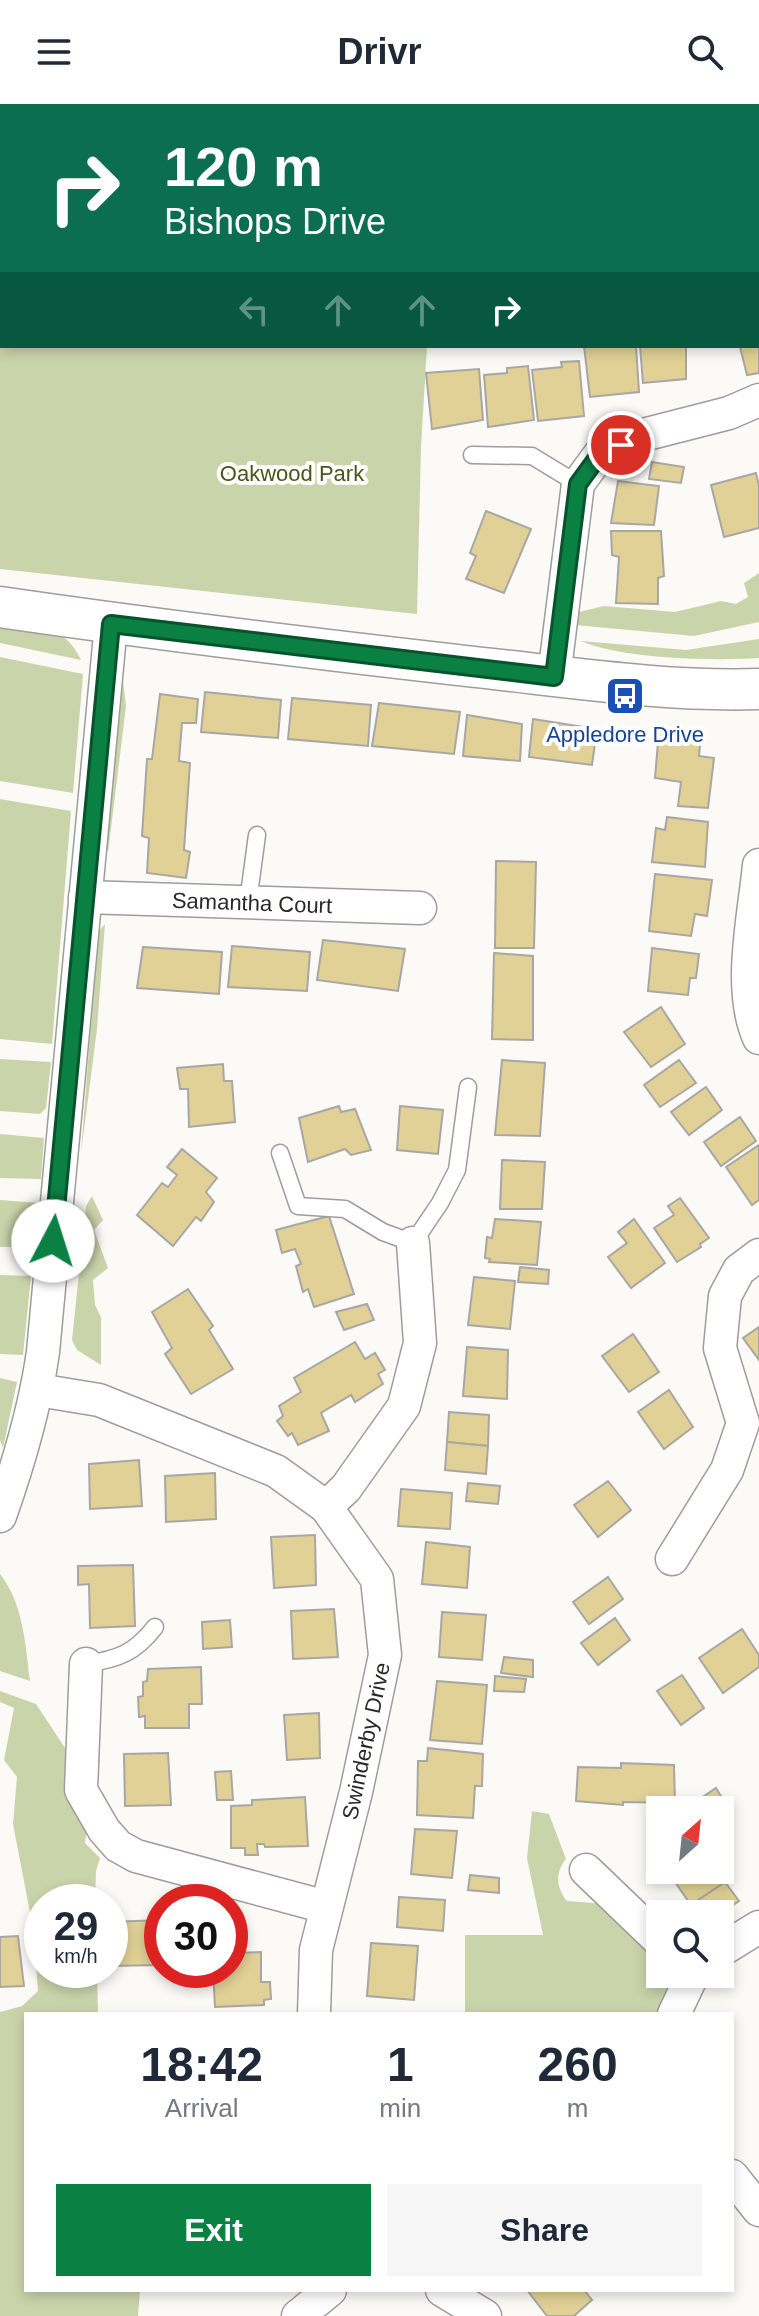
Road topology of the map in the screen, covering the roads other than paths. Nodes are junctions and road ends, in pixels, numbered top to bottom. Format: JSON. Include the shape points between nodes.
{"nodes":[{"id":1,"x":759,"y":400,"type":"edge"},
{"id":2,"x":472,"y":455,"type":"dead end"},
{"id":3,"x":578,"y":484,"type":"junction"},
{"id":4,"x":0,"y":607,"type":"edge"},
{"id":5,"x":111,"y":624,"type":"junction"},
{"id":6,"x":554,"y":677,"type":"junction"},
{"id":7,"x":759,"y":689,"type":"edge"},
{"id":8,"x":257,"y":835,"type":"dead end"},
{"id":9,"x":759,"y":865,"type":"edge"},
{"id":10,"x":85,"y":897,"type":"junction"},
{"id":11,"x":248,"y":902,"type":"junction"},
{"id":12,"x":420,"y":908,"type":"dead end"},
{"id":13,"x":759,"y":1038,"type":"edge"},
{"id":14,"x":468,"y":1087,"type":"dead end"},
{"id":15,"x":280,"y":1153,"type":"dead end"},
{"id":16,"x":413,"y":1243,"type":"junction"},
{"id":17,"x":759,"y":1255,"type":"edge"},
{"id":18,"x":38,"y":1390,"type":"junction"},
{"id":19,"x":326,"y":1507,"type":"junction"},
{"id":20,"x":0,"y":1516,"type":"edge"},
{"id":21,"x":672,"y":1559,"type":"dead end"},
{"id":22,"x":155,"y":1627,"type":"dead end"},
{"id":23,"x":86,"y":1664,"type":"joint"},
{"id":24,"x":586,"y":1870,"type":"dead end"},
{"id":25,"x":326,"y":1907,"type":"junction"},
{"id":26,"x":759,"y":1927,"type":"edge"},
{"id":27,"x":646,"y":1928,"type":"edge"},
{"id":28,"x":734,"y":1942,"type":"edge"},
{"id":29,"x":686,"y":1988,"type":"edge"},
{"id":30,"x":314,"y":2012,"type":"edge"},
{"id":31,"x":675,"y":2012,"type":"edge"},
{"id":32,"x":734,"y":2179,"type":"edge"},
{"id":33,"x":759,"y":2210,"type":"edge"},
{"id":34,"x":328,"y":2292,"type":"edge"},
{"id":35,"x":445,"y":2292,"type":"edge"},
{"id":36,"x":298,"y":2316,"type":"edge"},
{"id":37,"x":485,"y":2316,"type":"edge"}],
"edges":[{"from":1,"to":3,"type":"street","via":[[643,435],[600,454]]},
{"from":2,"to":3,"type":"lane","via":[[532,456]]},
{"from":3,"to":6,"type":"street"},
{"from":4,"to":5,"type":"street"},
{"from":5,"to":6,"type":"street"},
{"from":5,"to":10,"type":"street"},
{"from":6,"to":7,"type":"street"},
{"from":8,"to":11,"type":"lane"},
{"from":9,"to":13,"type":"street","via":[[748,965],[752,1023]]},
{"from":10,"to":11,"type":"street","name":"Samantha Court"},
{"from":10,"to":18,"type":"street"},
{"from":11,"to":12,"type":"street","name":"Samantha Court"},
{"from":14,"to":16,"type":"lane","via":[[457,1170]]},
{"from":15,"to":16,"type":"lane","via":[[298,1206],[345,1209]]},
{"from":16,"to":19,"type":"street","via":[[420,1343],[404,1406],[346,1488]]},
{"from":17,"to":21,"type":"street","via":[[739,1270],[725,1296],[720,1348],[743,1423],[727,1470]]},
{"from":18,"to":19,"type":"street","name":"Swinderby Drive","via":[[99,1400],[185,1434],[276,1471]]},
{"from":18,"to":20,"type":"street"},
{"from":19,"to":25,"type":"street","name":"Swinderby Drive","via":[[377,1579],[385,1655]]},
{"from":22,"to":23,"type":"lane","via":[[140,1646],[112,1660]]},
{"from":23,"to":25,"type":"street","via":[[81,1790],[118,1846],[136,1856]]},
{"from":24,"to":27,"type":"street"},
{"from":25,"to":30,"type":"street","name":"Swinderby Drive","via":[[316,1950]]},
{"from":26,"to":28,"type":"street"},
{"from":29,"to":31,"type":"street"},
{"from":32,"to":33,"type":"street"},
{"from":34,"to":36,"type":"street"},
{"from":35,"to":37,"type":"street"}]}
